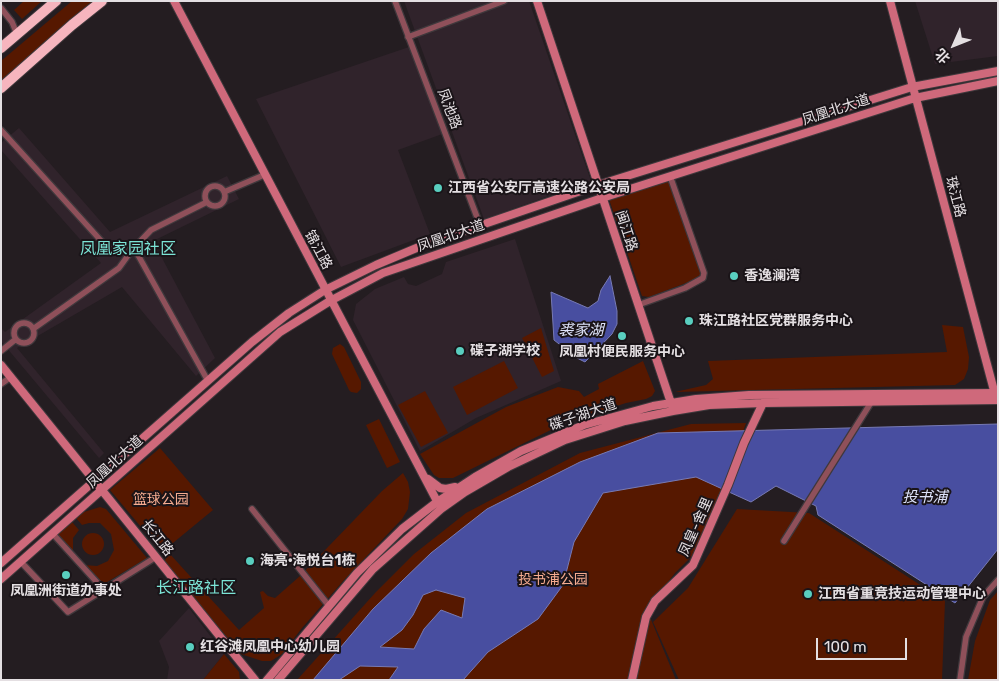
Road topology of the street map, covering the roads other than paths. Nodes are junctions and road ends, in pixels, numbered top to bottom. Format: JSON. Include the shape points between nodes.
{"nodes":[{"id":1,"x":56,"y":1,"type":"edge"},
{"id":2,"x":102,"y":1,"type":"edge"},
{"id":3,"x":174,"y":1,"type":"edge"},
{"id":4,"x":395,"y":1,"type":"edge"},
{"id":5,"x":504,"y":1,"type":"edge"},
{"id":6,"x":537,"y":1,"type":"edge"},
{"id":7,"x":890,"y":1,"type":"edge"},
{"id":8,"x":1,"y":8,"type":"edge"},
{"id":9,"x":17,"y":34,"type":"junction"},
{"id":10,"x":408,"y":37,"type":"junction"},
{"id":11,"x":1,"y":48,"type":"edge"},
{"id":12,"x":998,"y":71,"type":"edge"},
{"id":13,"x":998,"y":81,"type":"edge"},
{"id":14,"x":912,"y":87,"type":"junction"},
{"id":15,"x":1,"y":88,"type":"edge"},
{"id":16,"x":915,"y":98,"type":"junction"},
{"id":17,"x":1,"y":130,"type":"edge"},
{"id":18,"x":264,"y":175,"type":"junction"},
{"id":19,"x":670,"y":176,"type":"junction"},
{"id":20,"x":598,"y":185,"type":"junction"},
{"id":21,"x":224,"y":192,"type":"junction"},
{"id":22,"x":602,"y":198,"type":"junction"},
{"id":23,"x":207,"y":202,"type":"junction"},
{"id":24,"x":480,"y":225,"type":"junction"},
{"id":25,"x":132,"y":250,"type":"junction"},
{"id":26,"x":325,"y":290,"type":"junction"},
{"id":27,"x":330,"y":301,"type":"junction"},
{"id":28,"x":638,"y":305,"type":"junction"},
{"id":29,"x":33,"y":329,"type":"junction"},
{"id":30,"x":16,"y":339,"type":"junction"},
{"id":31,"x":1,"y":352,"type":"edge"},
{"id":32,"x":1,"y":365,"type":"edge"},
{"id":33,"x":10,"y":377,"type":"junction"},
{"id":34,"x":208,"y":381,"type":"junction"},
{"id":35,"x":1,"y":384,"type":"edge"},
{"id":36,"x":997,"y":396,"type":"edge"},
{"id":37,"x":872,"y":401,"type":"junction"},
{"id":38,"x":763,"y":403,"type":"junction"},
{"id":39,"x":672,"y":407,"type":"junction"},
{"id":40,"x":421,"y":472,"type":"junction"},
{"id":41,"x":475,"y":477,"type":"junction"},
{"id":42,"x":95,"y":481,"type":"junction"},
{"id":43,"x":102,"y":491,"type":"junction"},
{"id":44,"x":439,"y":505,"type":"junction"},
{"id":45,"x":252,"y":509,"type":"dead end"},
{"id":46,"x":53,"y":534,"type":"junction"},
{"id":47,"x":784,"y":541,"type":"dead end"},
{"id":48,"x":156,"y":557,"type":"junction"},
{"id":49,"x":21,"y":562,"type":"junction"},
{"id":50,"x":1,"y":563,"type":"edge"},
{"id":51,"x":1,"y":579,"type":"edge"},
{"id":52,"x":998,"y":580,"type":"edge"},
{"id":53,"x":103,"y":590,"type":"junction"},
{"id":54,"x":329,"y":606,"type":"junction"},
{"id":55,"x":256,"y":680,"type":"edge"},
{"id":56,"x":267,"y":680,"type":"edge"},
{"id":57,"x":278,"y":680,"type":"edge"},
{"id":58,"x":632,"y":680,"type":"edge"},
{"id":59,"x":960,"y":680,"type":"edge"}],
"edges":[{"from":1,"to":9,"type":"highway"},
{"from":2,"to":15,"type":"highway"},
{"from":3,"to":18,"type":"main road","name":"锦江路"},
{"from":4,"to":10,"type":"street","name":"凤池路"},
{"from":5,"to":10,"type":"street"},
{"from":6,"to":20,"type":"main road","name":"闽江路"},
{"from":7,"to":14,"type":"main road","name":"珠江路"},
{"from":8,"to":9,"type":"street"},
{"from":9,"to":11,"type":"highway"},
{"from":10,"to":24,"type":"street","name":"凤池路"},
{"from":12,"to":14,"type":"main road","name":"凤凰北大道"},
{"from":13,"to":16,"type":"main road","name":"凤凰北大道"},
{"from":14,"to":16,"type":"main road","name":"珠江路"},
{"from":14,"to":20,"type":"main road","name":"凤凰北大道"},
{"from":16,"to":19,"type":"main road","name":"凤凰北大道"},
{"from":16,"to":36,"type":"main road","name":"珠江路"},
{"from":17,"to":25,"type":"street","via":[[104,244],[112,248],[126,244]]},
{"from":18,"to":21,"type":"street"},
{"from":18,"to":26,"type":"main road","name":"锦江路"},
{"from":19,"to":22,"type":"main road","name":"凤凰北大道"},
{"from":19,"to":28,"type":"street","via":[[703,278]]},
{"from":20,"to":22,"type":"main road","name":"闽江路"},
{"from":20,"to":24,"type":"main road","name":"凤凰北大道"},
{"from":21,"to":23,"type":"street","via":[[225,198],[219,205],[212,206]]},
{"from":21,"to":23,"type":"street","via":[[216,186],[210,187],[205,196]]},
{"from":22,"to":27,"type":"main road","name":"凤凰北大道","via":[[383,273]]},
{"from":22,"to":28,"type":"main road","name":"闽江路"},
{"from":23,"to":25,"type":"street","via":[[151,230]]},
{"from":24,"to":26,"type":"main road","name":"凤凰北大道","via":[[426,244]]},
{"from":25,"to":29,"type":"street","via":[[119,268]]},
{"from":25,"to":34,"type":"street"},
{"from":26,"to":27,"type":"main road","name":"锦江路"},
{"from":26,"to":34,"type":"main road","name":"凤凰北大道","via":[[289,313]]},
{"from":27,"to":40,"type":"main road","name":"锦江路"},
{"from":27,"to":43,"type":"main road","name":"凤凰北大道","via":[[280,332]]},
{"from":28,"to":39,"type":"main road","name":"闽江路"},
{"from":29,"to":30,"type":"street","via":[[30,341],[24,343]]},
{"from":29,"to":30,"type":"street","via":[[25,323],[18,324],[14,329]]},
{"from":30,"to":31,"type":"street"},
{"from":32,"to":33,"type":"main road","name":"长江路"},
{"from":33,"to":35,"type":"street"},
{"from":33,"to":42,"type":"main road","name":"长江路"},
{"from":34,"to":42,"type":"main road","name":"凤凰北大道"},
{"from":36,"to":37,"type":"main road","name":"碟子湖大道"},
{"from":36,"to":39,"type":"main road","name":"碟子湖大道","via":[[749,395],[696,399]]},
{"from":37,"to":38,"type":"main road","name":"碟子湖大道"},
{"from":37,"to":47,"type":"street"},
{"from":38,"to":39,"type":"main road","name":"碟子湖大道"},
{"from":38,"to":58,"type":"main road","name":"凤皇-舍里","via":[[693,566],[656,601],[646,617]]},
{"from":39,"to":41,"type":"main road","name":"碟子湖大道","via":[[653,406],[584,425],[521,452]]},
{"from":39,"to":44,"type":"main road","name":"碟子湖大道","via":[[565,440],[508,466]]},
{"from":40,"to":41,"type":"main road","via":[[437,487],[446,489]]},
{"from":40,"to":44,"type":"main road","name":"锦江路"},
{"from":41,"to":44,"type":"main road","name":"碟子湖大道"},
{"from":42,"to":43,"type":"main road","name":"长江路"},
{"from":42,"to":50,"type":"main road","name":"凤凰北大道"},
{"from":43,"to":46,"type":"main road","name":"凤凰北大道"},
{"from":43,"to":48,"type":"main road","name":"长江路"},
{"from":44,"to":54,"type":"main road","name":"碟子湖大道","via":[[396,535]]},
{"from":44,"to":57,"type":"main road","name":"碟子湖大道","via":[[373,569]]},
{"from":45,"to":54,"type":"street"},
{"from":46,"to":49,"type":"main road","name":"凤凰北大道"},
{"from":46,"to":53,"type":"street"},
{"from":48,"to":53,"type":"street"},
{"from":48,"to":55,"type":"main road","name":"长江路"},
{"from":49,"to":51,"type":"main road","name":"凤凰北大道"},
{"from":49,"to":53,"type":"street","via":[[68,612]]},
{"from":52,"to":59,"type":"street","via":[[983,597],[966,637]]},
{"from":54,"to":56,"type":"main road","name":"碟子湖大道"}]}
